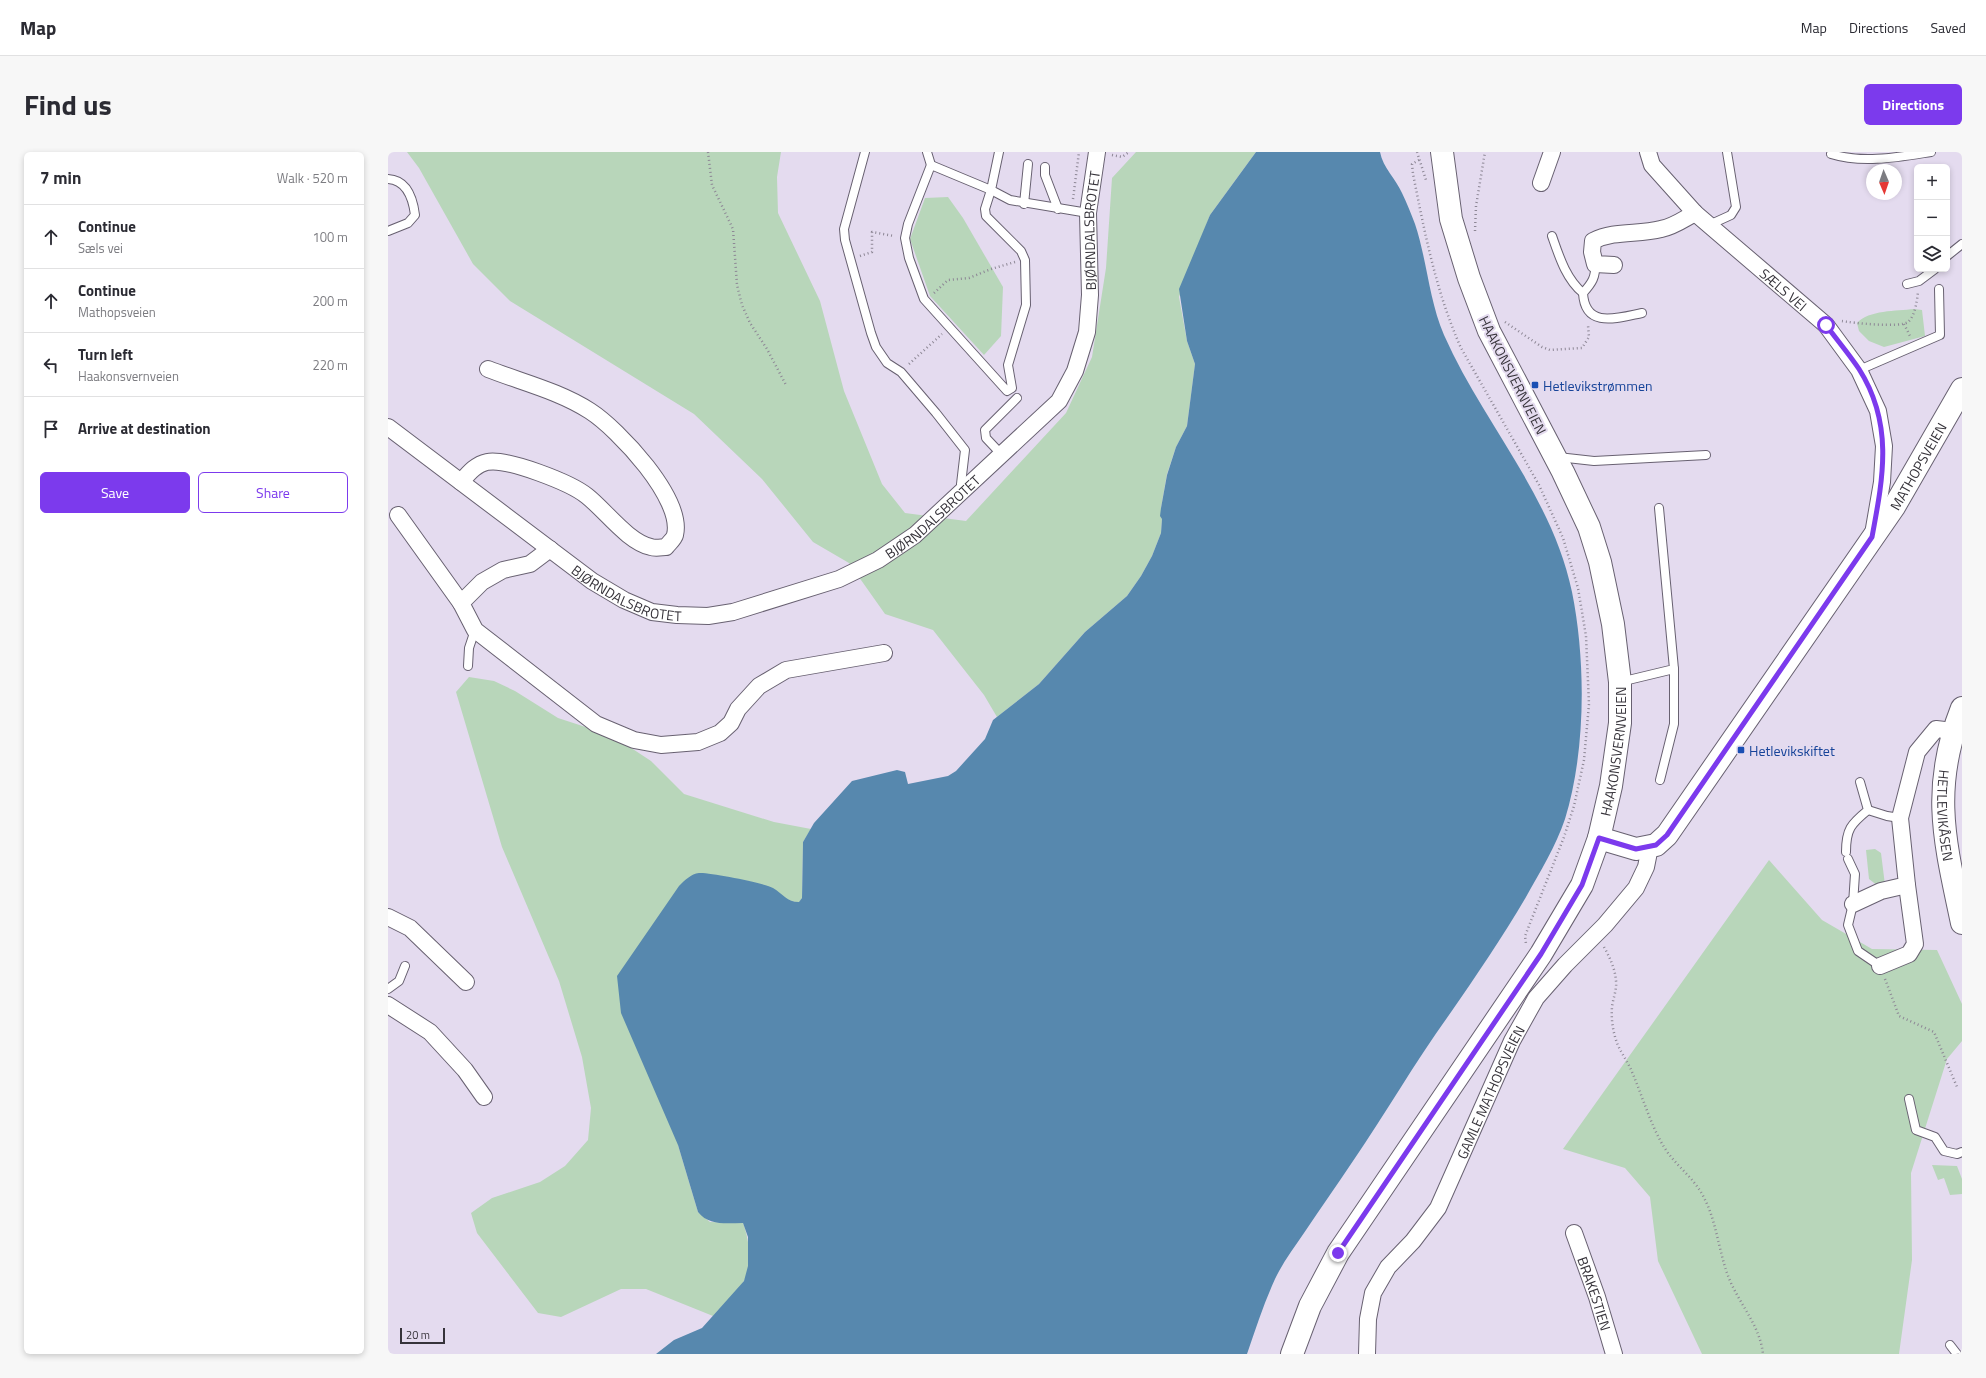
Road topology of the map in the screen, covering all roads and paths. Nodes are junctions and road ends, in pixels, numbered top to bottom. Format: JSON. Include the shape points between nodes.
{"nodes":[{"id":1,"x":708,"y":152,"type":"edge"},
{"id":2,"x":865,"y":152,"type":"edge"},
{"id":3,"x":927,"y":152,"type":"edge"},
{"id":4,"x":999,"y":152,"type":"edge"},
{"id":5,"x":1079,"y":152,"type":"edge"},
{"id":6,"x":1097,"y":152,"type":"edge"},
{"id":7,"x":1417,"y":152,"type":"edge"},
{"id":8,"x":1442,"y":152,"type":"edge"},
{"id":9,"x":1485,"y":152,"type":"edge"},
{"id":10,"x":1552,"y":152,"type":"edge"},
{"id":11,"x":1648,"y":152,"type":"edge"},
{"id":12,"x":1727,"y":152,"type":"edge"},
{"id":13,"x":1931,"y":152,"type":"edge"},
{"id":14,"x":1831,"y":154,"type":"dead end"},
{"id":15,"x":1419,"y":160,"type":"junction"},
{"id":16,"x":1028,"y":164,"type":"dead end"},
{"id":17,"x":932,"y":166,"type":"junction"},
{"id":18,"x":1045,"y":166,"type":"dead end"},
{"id":19,"x":388,"y":179,"type":"edge"},
{"id":20,"x":1541,"y":183,"type":"dead end"},
{"id":21,"x":1428,"y":185,"type":"dead end"},
{"id":22,"x":991,"y":190,"type":"junction"},
{"id":23,"x":1024,"y":204,"type":"junction"},
{"id":24,"x":1058,"y":209,"type":"junction"},
{"id":25,"x":1071,"y":211,"type":"junction"},
{"id":26,"x":1088,"y":213,"type":"junction"},
{"id":27,"x":1695,"y":213,"type":"junction"},
{"id":28,"x":1709,"y":225,"type":"junction"},
{"id":29,"x":388,"y":231,"type":"edge"},
{"id":30,"x":1475,"y":234,"type":"dead end"},
{"id":31,"x":1552,"y":236,"type":"dead end"},
{"id":32,"x":904,"y":238,"type":"junction"},
{"id":33,"x":1962,"y":244,"type":"edge"},
{"id":34,"x":1950,"y":254,"type":"edge"},
{"id":35,"x":850,"y":259,"type":"junction"},
{"id":36,"x":1025,"y":260,"type":"junction"},
{"id":37,"x":1595,"y":264,"type":"junction"},
{"id":38,"x":1614,"y":265,"type":"dead end"},
{"id":39,"x":1932,"y":272,"type":"edge"},
{"id":40,"x":1907,"y":284,"type":"dead end"},
{"id":41,"x":1939,"y":289,"type":"dead end"},
{"id":42,"x":1583,"y":292,"type":"junction"},
{"id":43,"x":1918,"y":295,"type":"dead end"},
{"id":44,"x":924,"y":299,"type":"junction"},
{"id":45,"x":1588,"y":311,"type":"junction"},
{"id":46,"x":1642,"y":313,"type":"dead end"},
{"id":47,"x":1499,"y":318,"type":"dead end"},
{"id":48,"x":1820,"y":321,"type":"junction"},
{"id":49,"x":949,"y":328,"type":"junction"},
{"id":50,"x":488,"y":369,"type":"dead end"},
{"id":51,"x":1859,"y":370,"type":"junction"},
{"id":52,"x":900,"y":372,"type":"junction"},
{"id":53,"x":786,"y":385,"type":"dead end"},
{"id":54,"x":1962,"y":390,"type":"edge"},
{"id":55,"x":1017,"y":398,"type":"dead end"},
{"id":56,"x":388,"y":427,"type":"edge"},
{"id":57,"x":1002,"y":455,"type":"junction"},
{"id":58,"x":1706,"y":455,"type":"dead end"},
{"id":59,"x":1555,"y":457,"type":"junction"},
{"id":60,"x":461,"y":482,"type":"junction"},
{"id":61,"x":965,"y":490,"type":"junction"},
{"id":62,"x":1659,"y":508,"type":"dead end"},
{"id":63,"x":398,"y":515,"type":"dead end"},
{"id":64,"x":1872,"y":537,"type":"junction"},
{"id":65,"x":550,"y":549,"type":"junction"},
{"id":66,"x":462,"y":603,"type":"junction"},
{"id":67,"x":475,"y":630,"type":"junction"},
{"id":68,"x":884,"y":653,"type":"dead end"},
{"id":69,"x":468,"y":666,"type":"dead end"},
{"id":70,"x":1674,"y":669,"type":"junction"},
{"id":71,"x":1620,"y":682,"type":"junction"},
{"id":72,"x":1962,"y":708,"type":"edge"},
{"id":73,"x":1953,"y":731,"type":"junction"},
{"id":74,"x":1660,"y":780,"type":"dead end"},
{"id":75,"x":1860,"y":782,"type":"dead end"},
{"id":76,"x":1868,"y":810,"type":"junction"},
{"id":77,"x":1900,"y":818,"type":"junction"},
{"id":78,"x":1599,"y":838,"type":"junction"},
{"id":79,"x":1650,"y":847,"type":"junction"},
{"id":80,"x":1907,"y":885,"type":"junction"},
{"id":81,"x":1853,"y":904,"type":"junction"},
{"id":82,"x":388,"y":917,"type":"edge"},
{"id":83,"x":1962,"y":923,"type":"edge"},
{"id":84,"x":1596,"y":934,"type":"junction"},
{"id":85,"x":1530,"y":938,"type":"dead end"},
{"id":86,"x":1526,"y":944,"type":"junction"},
{"id":87,"x":1521,"y":950,"type":"dead end"},
{"id":88,"x":405,"y":966,"type":"dead end"},
{"id":89,"x":1880,"y":966,"type":"junction"},
{"id":90,"x":466,"y":982,"type":"dead end"},
{"id":91,"x":388,"y":989,"type":"edge"},
{"id":92,"x":388,"y":1005,"type":"edge"},
{"id":93,"x":1957,"y":1087,"type":"dead end"},
{"id":94,"x":484,"y":1097,"type":"dead end"},
{"id":95,"x":1909,"y":1099,"type":"dead end"},
{"id":96,"x":1962,"y":1152,"type":"edge"},
{"id":97,"x":1574,"y":1233,"type":"dead end"},
{"id":98,"x":1950,"y":1345,"type":"dead end"},
{"id":99,"x":1292,"y":1354,"type":"edge"},
{"id":100,"x":1367,"y":1354,"type":"edge"},
{"id":101,"x":1614,"y":1354,"type":"edge"},
{"id":102,"x":1763,"y":1354,"type":"edge"},
{"id":103,"x":1957,"y":1354,"type":"edge"}],
"edges":[{"from":1,"to":53,"type":"path","via":[[712,185],[733,229],[737,285],[742,305]]},
{"from":2,"to":35,"type":"lane","via":[[844,229]]},
{"from":3,"to":17,"type":"lane"},
{"from":4,"to":22,"type":"lane"},
{"from":5,"to":25,"type":"path"},
{"from":6,"to":26,"type":"street","name":"BJØRNDALSBROTET"},
{"from":7,"to":15,"type":"path"},
{"from":8,"to":59,"type":"main road","name":"HAAKONSVERNVEIEN","via":[[1451,219],[1476,298],[1489,331]]},
{"from":9,"to":30,"type":"path","via":[[1476,206]]},
{"from":10,"to":20,"type":"street"},
{"from":11,"to":27,"type":"street","name":"SÆLS VEI","via":[[1652,165]]},
{"from":12,"to":28,"type":"lane","via":[[1736,207],[1731,215]]},
{"from":13,"to":14,"type":"lane","via":[[1888,158],[1846,159]]},
{"from":15,"to":21,"type":"path"},
{"from":15,"to":86,"type":"path","via":[[1412,164],[1413,174],[1438,288],[1448,319],[1461,348],[1539,485],[1563,538],[1578,588],[1586,636],[1589,704],[1584,760],[1564,838],[1525,936]]},
{"from":16,"to":23,"type":"lane"},
{"from":17,"to":22,"type":"lane"},
{"from":17,"to":32,"type":"lane"},
{"from":18,"to":24,"type":"lane","via":[[1045,175]]},
{"from":19,"to":29,"type":"lane","via":[[394,179],[405,186],[413,201],[415,215],[408,223]]},
{"from":22,"to":23,"type":"lane"},
{"from":22,"to":36,"type":"lane","via":[[985,209],[986,216],[1021,251]]},
{"from":23,"to":24,"type":"lane"},
{"from":24,"to":25,"type":"lane"},
{"from":25,"to":26,"type":"lane"},
{"from":26,"to":57,"type":"street","name":"BJØRNDALSBROTET","via":[[1090,295],[1087,332],[1075,371],[1059,401]]},
{"from":27,"to":28,"type":"street","name":"SÆLS VEI"},
{"from":27,"to":37,"type":"street","via":[[1660,230],[1605,235],[1593,241]]},
{"from":28,"to":48,"type":"street","name":"SÆLS VEI"},
{"from":31,"to":42,"type":"lane","via":[[1560,261],[1576,287]]},
{"from":32,"to":35,"type":"path","via":[[872,232],[872,252]]},
{"from":32,"to":44,"type":"lane"},
{"from":33,"to":34,"type":"lane"},
{"from":35,"to":52,"type":"lane","via":[[876,347],[887,363]]},
{"from":36,"to":44,"type":"path","via":[[969,278],[948,280]]},
{"from":36,"to":49,"type":"lane","via":[[1026,305],[1008,365],[1012,388],[1007,391]]},
{"from":37,"to":38,"type":"street"},
{"from":37,"to":42,"type":"lane","via":[[1596,273]]},
{"from":39,"to":40,"type":"lane","via":[[1919,281]]},
{"from":41,"to":51,"type":"lane","via":[[1940,335]]},
{"from":42,"to":45,"type":"lane"},
{"from":43,"to":48,"type":"path","via":[[1913,316],[1904,324],[1859,324],[1829,318]]},
{"from":44,"to":49,"type":"lane"},
{"from":45,"to":46,"type":"lane","via":[[1596,317],[1606,319]]},
{"from":45,"to":47,"type":"path","via":[[1589,337],[1582,348],[1550,350]]},
{"from":48,"to":51,"type":"street","name":"SÆLS VEI"},
{"from":49,"to":52,"type":"path"},
{"from":50,"to":60,"type":"street","via":[[590,411],[617,435],[644,462],[670,502],[676,523],[675,536],[666,547],[652,548],[636,540],[586,495],[543,474],[505,462],[487,462],[474,468]]},
{"from":51,"to":64,"type":"street","name":"SÆLS VEI","via":[[1878,411],[1884,446],[1882,482]]},
{"from":52,"to":61,"type":"lane","via":[[964,450],[961,484]]},
{"from":54,"to":64,"type":"main road","name":"MATHOPSVEIEN","via":[[1911,480]]},
{"from":55,"to":57,"type":"lane","via":[[985,430],[986,438]]},
{"from":56,"to":60,"type":"street","name":"BJØRNDALSBROTET"},
{"from":57,"to":61,"type":"street","name":"BJØRNDALSBROTET"},
{"from":58,"to":59,"type":"lane","via":[[1594,461]]},
{"from":59,"to":71,"type":"main road","name":"HAAKONSVERNVEIEN","via":[[1589,527],[1600,562],[1613,624]]},
{"from":60,"to":65,"type":"street","name":"BJØRNDALSBROTET"},
{"from":61,"to":65,"type":"street","name":"BJØRNDALSBROTET","via":[[915,535],[878,560],[839,579],[727,613],[708,616],[652,612],[624,600],[592,581]]},
{"from":62,"to":70,"type":"lane"},
{"from":63,"to":66,"type":"street"},
{"from":64,"to":79,"type":"main road","name":"MATHOPSVEIEN","via":[[1667,835]]},
{"from":65,"to":66,"type":"street","via":[[530,564],[503,570],[482,582]]},
{"from":66,"to":67,"type":"street"},
{"from":67,"to":68,"type":"street","via":[[596,724],[634,740],[660,745],[698,742],[720,733],[731,723],[738,709],[759,686],[786,670]]},
{"from":67,"to":69,"type":"lane","via":[[469,648]]},
{"from":70,"to":71,"type":"lane"},
{"from":70,"to":74,"type":"lane","via":[[1674,724]]},
{"from":71,"to":78,"type":"main road","name":"HAAKONSVERNVEIEN","via":[[1620,723],[1611,786]]},
{"from":72,"to":73,"type":"main road","name":"HETLEVIKÅSEN"},
{"from":73,"to":77,"type":"street","via":[[1936,728],[1917,752]]},
{"from":73,"to":83,"type":"main road","name":"HETLEVIKÅSEN","via":[[1944,775],[1942,809],[1947,853]]},
{"from":75,"to":76,"type":"lane"},
{"from":76,"to":77,"type":"lane"},
{"from":76,"to":81,"type":"lane","via":[[1848,830],[1846,837],[1847,855],[1855,874]]},
{"from":77,"to":80,"type":"street"},
{"from":78,"to":79,"type":"main road","via":[[1636,849]]},
{"from":78,"to":99,"type":"main road","name":"HAAKONSVERNVEIEN","via":[[1582,885],[1541,954],[1338,1253],[1310,1306]]},
{"from":79,"to":84,"type":"street","name":"GAMLE MATHOPSVEIEN","via":[[1646,866],[1636,888]]},
{"from":80,"to":81,"type":"street","via":[[1881,892]]},
{"from":80,"to":89,"type":"street","via":[[1915,944],[1909,954]]},
{"from":81,"to":89,"type":"lane","via":[[1848,925],[1858,951]]},
{"from":82,"to":90,"type":"street","via":[[410,928]]},
{"from":84,"to":100,"type":"street","name":"GAMLE MATHOPSVEIEN","via":[[1536,998],[1512,1041],[1438,1208],[1413,1241],[1388,1267],[1373,1293],[1368,1319]]},
{"from":84,"to":102,"type":"path","via":[[1614,966],[1617,982],[1612,1021],[1617,1042],[1665,1148],[1703,1194],[1715,1225],[1731,1283],[1755,1325]]},
{"from":85,"to":86,"type":"path"},
{"from":86,"to":87,"type":"path"},
{"from":88,"to":91,"type":"lane","via":[[399,981]]},
{"from":89,"to":93,"type":"path","via":[[1899,1016],[1934,1032]]},
{"from":92,"to":94,"type":"street","via":[[430,1032],[465,1070]]},
{"from":95,"to":96,"type":"lane","via":[[1916,1130],[1935,1136],[1944,1151],[1957,1154]]},
{"from":97,"to":101,"type":"street","name":"BRAKESTIEN"},
{"from":98,"to":103,"type":"lane"}]}
